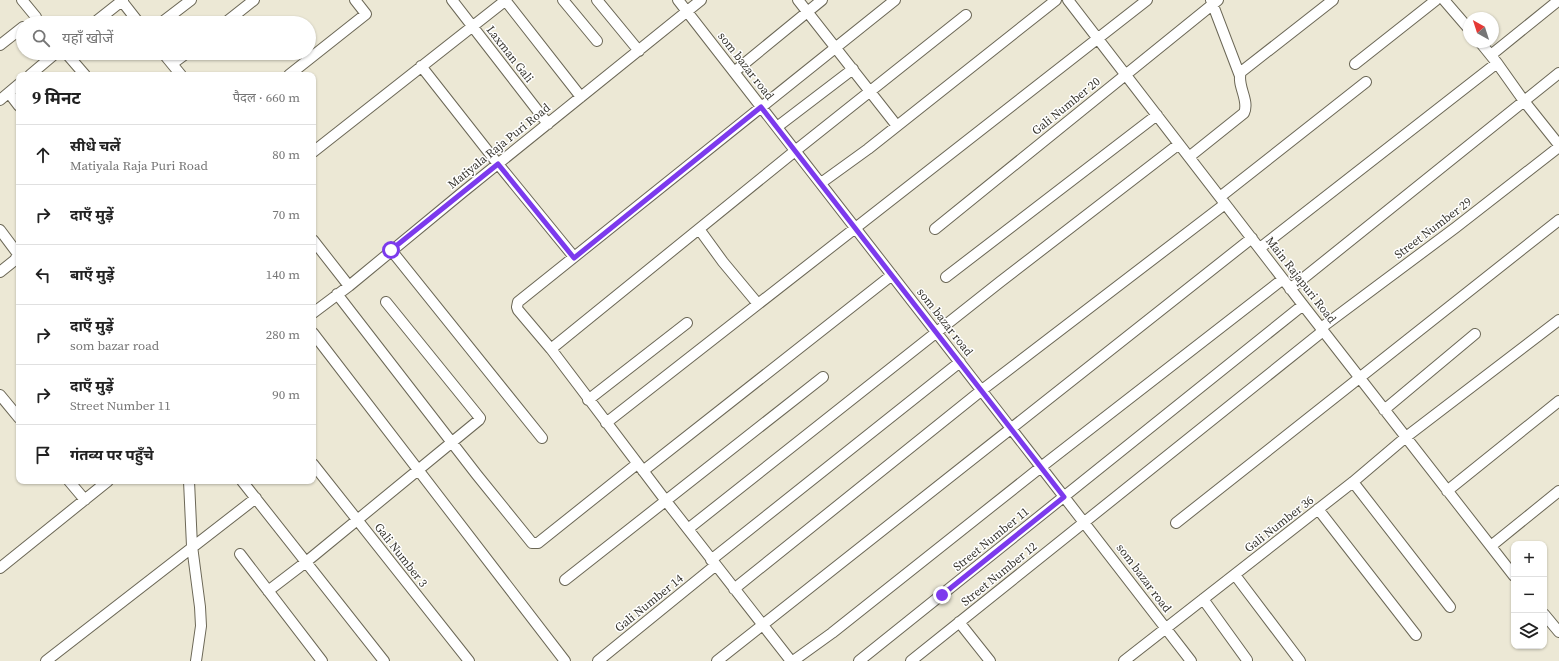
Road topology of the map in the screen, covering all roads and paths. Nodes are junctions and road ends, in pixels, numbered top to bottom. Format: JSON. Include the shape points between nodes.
{"nodes":[{"id":1,"x":22,"y":0,"type":"edge"},
{"id":2,"x":122,"y":0,"type":"edge"},
{"id":3,"x":190,"y":0,"type":"edge"},
{"id":4,"x":254,"y":0,"type":"edge"},
{"id":5,"x":356,"y":0,"type":"edge"},
{"id":6,"x":452,"y":0,"type":"edge"},
{"id":7,"x":506,"y":0,"type":"edge"},
{"id":8,"x":563,"y":0,"type":"edge"},
{"id":9,"x":597,"y":0,"type":"edge"},
{"id":10,"x":678,"y":0,"type":"edge"},
{"id":11,"x":701,"y":0,"type":"edge"},
{"id":12,"x":798,"y":0,"type":"edge"},
{"id":13,"x":822,"y":0,"type":"edge"},
{"id":14,"x":895,"y":0,"type":"edge"},
{"id":15,"x":1056,"y":0,"type":"edge"},
{"id":16,"x":1068,"y":0,"type":"edge"},
{"id":17,"x":1147,"y":0,"type":"edge"},
{"id":18,"x":1333,"y":0,"type":"edge"},
{"id":19,"x":1436,"y":0,"type":"edge"},
{"id":20,"x":1444,"y":0,"type":"edge"},
{"id":21,"x":1559,"y":0,"type":"edge"},
{"id":22,"x":1214,"y":1,"type":"edge"},
{"id":23,"x":687,"y":11,"type":"junction"},
{"id":24,"x":808,"y":12,"type":"junction"},
{"id":25,"x":966,"y":15,"type":"dead end"},
{"id":26,"x":32,"y":16,"type":"edge"},
{"id":27,"x":103,"y":16,"type":"edge"},
{"id":28,"x":134,"y":16,"type":"edge"},
{"id":29,"x":170,"y":16,"type":"edge"},
{"id":30,"x":234,"y":16,"type":"edge"},
{"id":31,"x":1463,"y":22,"type":"edge"},
{"id":32,"x":472,"y":26,"type":"junction"},
{"id":33,"x":16,"y":32,"type":"edge"},
{"id":34,"x":1099,"y":38,"type":"junction"},
{"id":35,"x":597,"y":41,"type":"dead end"},
{"id":36,"x":0,"y":45,"type":"edge"},
{"id":37,"x":836,"y":47,"type":"junction"},
{"id":38,"x":1485,"y":48,"type":"edge"},
{"id":39,"x":638,"y":51,"type":"junction"},
{"id":40,"x":316,"y":54,"type":"edge"},
{"id":41,"x":1494,"y":59,"type":"junction"},
{"id":42,"x":48,"y":60,"type":"edge"},
{"id":43,"x":72,"y":60,"type":"edge"},
{"id":44,"x":169,"y":60,"type":"edge"},
{"id":45,"x":177,"y":60,"type":"edge"},
{"id":46,"x":308,"y":60,"type":"edge"},
{"id":47,"x":172,"y":64,"type":"junction"},
{"id":48,"x":1355,"y":64,"type":"dead end"},
{"id":49,"x":421,"y":66,"type":"junction"},
{"id":50,"x":853,"y":69,"type":"junction"},
{"id":51,"x":34,"y":72,"type":"edge"},
{"id":52,"x":82,"y":72,"type":"edge"},
{"id":53,"x":179,"y":72,"type":"edge"},
{"id":54,"x":293,"y":72,"type":"edge"},
{"id":55,"x":734,"y":72,"type":"junction"},
{"id":56,"x":1559,"y":73,"type":"edge"},
{"id":57,"x":1127,"y":75,"type":"junction"},
{"id":58,"x":1240,"y":76,"type":"junction"},
{"id":59,"x":1366,"y":82,"type":"dead end"},
{"id":60,"x":16,"y":87,"type":"edge"},
{"id":61,"x":870,"y":92,"type":"junction"},
{"id":62,"x":9,"y":93,"type":"junction"},
{"id":63,"x":581,"y":97,"type":"junction"},
{"id":64,"x":0,"y":100,"type":"edge"},
{"id":65,"x":1524,"y":101,"type":"junction"},
{"id":66,"x":16,"y":102,"type":"edge"},
{"id":67,"x":761,"y":107,"type":"junction"},
{"id":68,"x":1157,"y":115,"type":"junction"},
{"id":69,"x":548,"y":124,"type":"junction"},
{"id":70,"x":897,"y":126,"type":"junction"},
{"id":71,"x":778,"y":127,"type":"junction"},
{"id":72,"x":1179,"y":144,"type":"junction"},
{"id":73,"x":1559,"y":146,"type":"edge"},
{"id":74,"x":316,"y":150,"type":"edge"},
{"id":75,"x":796,"y":151,"type":"junction"},
{"id":76,"x":1189,"y":157,"type":"junction"},
{"id":77,"x":498,"y":164,"type":"junction"},
{"id":78,"x":821,"y":183,"type":"junction"},
{"id":79,"x":1223,"y":200,"type":"junction"},
{"id":80,"x":1559,"y":220,"type":"edge"},
{"id":81,"x":855,"y":228,"type":"junction"},
{"id":82,"x":699,"y":229,"type":"junction"},
{"id":83,"x":935,"y":229,"type":"dead end"},
{"id":84,"x":0,"y":230,"type":"edge"},
{"id":85,"x":1252,"y":238,"type":"junction"},
{"id":86,"x":316,"y":244,"type":"edge"},
{"id":87,"x":1260,"y":248,"type":"junction"},
{"id":88,"x":16,"y":250,"type":"edge"},
{"id":89,"x":391,"y":250,"type":"junction"},
{"id":90,"x":574,"y":258,"type":"junction"},
{"id":91,"x":16,"y":260,"type":"edge"},
{"id":92,"x":0,"y":272,"type":"edge"},
{"id":93,"x":892,"y":275,"type":"junction"},
{"id":94,"x":946,"y":277,"type":"dead end"},
{"id":95,"x":1283,"y":279,"type":"junction"},
{"id":96,"x":349,"y":286,"type":"junction"},
{"id":97,"x":1290,"y":289,"type":"junction"},
{"id":98,"x":337,"y":294,"type":"junction"},
{"id":99,"x":386,"y":302,"type":"dead end"},
{"id":100,"x":758,"y":304,"type":"junction"},
{"id":101,"x":1303,"y":305,"type":"junction"},
{"id":102,"x":316,"y":311,"type":"edge"},
{"id":103,"x":1559,"y":320,"type":"edge"},
{"id":104,"x":687,"y":323,"type":"dead end"},
{"id":105,"x":1322,"y":329,"type":"junction"},
{"id":106,"x":937,"y":333,"type":"junction"},
{"id":107,"x":1475,"y":334,"type":"dead end"},
{"id":108,"x":316,"y":337,"type":"edge"},
{"id":109,"x":551,"y":349,"type":"junction"},
{"id":110,"x":960,"y":362,"type":"junction"},
{"id":111,"x":823,"y":377,"type":"dead end"},
{"id":112,"x":1360,"y":377,"type":"junction"},
{"id":113,"x":982,"y":390,"type":"junction"},
{"id":114,"x":0,"y":395,"type":"edge"},
{"id":115,"x":588,"y":400,"type":"junction"},
{"id":116,"x":1559,"y":401,"type":"edge"},
{"id":117,"x":1384,"y":410,"type":"junction"},
{"id":118,"x":16,"y":414,"type":"edge"},
{"id":119,"x":606,"y":423,"type":"junction"},
{"id":120,"x":1012,"y":428,"type":"junction"},
{"id":121,"x":1406,"y":437,"type":"junction"},
{"id":122,"x":542,"y":438,"type":"dead end"},
{"id":123,"x":453,"y":443,"type":"junction"},
{"id":124,"x":640,"y":467,"type":"junction"},
{"id":125,"x":1041,"y":467,"type":"junction"},
{"id":126,"x":316,"y":468,"type":"edge"},
{"id":127,"x":419,"y":471,"type":"junction"},
{"id":128,"x":1353,"y":482,"type":"junction"},
{"id":129,"x":72,"y":484,"type":"edge"},
{"id":130,"x":104,"y":484,"type":"edge"},
{"id":131,"x":189,"y":484,"type":"edge"},
{"id":132,"x":244,"y":484,"type":"edge"},
{"id":133,"x":1447,"y":490,"type":"junction"},
{"id":134,"x":1559,"y":491,"type":"edge"},
{"id":135,"x":1064,"y":497,"type":"junction"},
{"id":136,"x":256,"y":498,"type":"junction"},
{"id":137,"x":85,"y":500,"type":"junction"},
{"id":138,"x":666,"y":501,"type":"junction"},
{"id":139,"x":1318,"y":509,"type":"junction"},
{"id":140,"x":357,"y":520,"type":"junction"},
{"id":141,"x":1084,"y":522,"type":"junction"},
{"id":142,"x":1176,"y":523,"type":"dead end"},
{"id":143,"x":688,"y":530,"type":"junction"},
{"id":144,"x":192,"y":546,"type":"junction"},
{"id":145,"x":1491,"y":546,"type":"junction"},
{"id":146,"x":240,"y":554,"type":"dead end"},
{"id":147,"x":306,"y":562,"type":"junction"},
{"id":148,"x":713,"y":563,"type":"junction"},
{"id":149,"x":0,"y":568,"type":"edge"},
{"id":150,"x":1511,"y":572,"type":"edge"},
{"id":151,"x":1235,"y":575,"type":"junction"},
{"id":152,"x":565,"y":580,"type":"dead end"},
{"id":153,"x":734,"y":589,"type":"junction"},
{"id":154,"x":268,"y":591,"type":"junction"},
{"id":155,"x":1203,"y":599,"type":"junction"},
{"id":156,"x":1450,"y":608,"type":"dead end"},
{"id":157,"x":1547,"y":618,"type":"edge"},
{"id":158,"x":959,"y":622,"type":"junction"},
{"id":159,"x":763,"y":626,"type":"junction"},
{"id":160,"x":1166,"y":629,"type":"junction"},
{"id":161,"x":1559,"y":632,"type":"edge"},
{"id":162,"x":1416,"y":636,"type":"dead end"},
{"id":163,"x":1247,"y":660,"type":"edge"},
{"id":164,"x":46,"y":661,"type":"edge"},
{"id":165,"x":196,"y":661,"type":"edge"},
{"id":166,"x":322,"y":661,"type":"edge"},
{"id":167,"x":384,"y":661,"type":"edge"},
{"id":168,"x":469,"y":661,"type":"edge"},
{"id":169,"x":565,"y":661,"type":"edge"},
{"id":170,"x":598,"y":661,"type":"edge"},
{"id":171,"x":717,"y":661,"type":"edge"},
{"id":172,"x":792,"y":661,"type":"edge"},
{"id":173,"x":859,"y":661,"type":"edge"},
{"id":174,"x":911,"y":661,"type":"edge"},
{"id":175,"x":990,"y":661,"type":"edge"},
{"id":176,"x":1124,"y":661,"type":"edge"},
{"id":177,"x":1191,"y":661,"type":"edge"},
{"id":178,"x":1300,"y":661,"type":"edge"}],
"edges":[{"from":1,"to":26,"type":"street"},
{"from":2,"to":27,"type":"street"},
{"from":2,"to":28,"type":"street"},
{"from":3,"to":29,"type":"street"},
{"from":4,"to":30,"type":"street"},
{"from":5,"to":40,"type":"street","via":[[366,14]]},
{"from":6,"to":32,"type":"street","name":"Laxman Gali"},
{"from":7,"to":32,"type":"street"},
{"from":7,"to":63,"type":"street"},
{"from":8,"to":35,"type":"street"},
{"from":9,"to":39,"type":"street"},
{"from":10,"to":23,"type":"street","name":"som bazar road"},
{"from":11,"to":23,"type":"street","name":"Matiyala Raja Puri Road"},
{"from":12,"to":24,"type":"street"},
{"from":13,"to":24,"type":"street"},
{"from":14,"to":37,"type":"street"},
{"from":15,"to":70,"type":"street"},
{"from":16,"to":34,"type":"street","name":"Main Rajapuri Road"},
{"from":17,"to":34,"type":"street"},
{"from":18,"to":58,"type":"street","via":[[1241,72]]},
{"from":19,"to":48,"type":"street"},
{"from":20,"to":31,"type":"street"},
{"from":21,"to":41,"type":"street"},
{"from":22,"to":57,"type":"street","name":"Gali Number 20"},
{"from":22,"to":58,"type":"street"},
{"from":23,"to":39,"type":"street","name":"Matiyala Raja Puri Road"},
{"from":23,"to":55,"type":"street","name":"som bazar road"},
{"from":24,"to":37,"type":"street"},
{"from":24,"to":55,"type":"street"},
{"from":25,"to":61,"type":"street"},
{"from":32,"to":49,"type":"street"},
{"from":32,"to":69,"type":"street","name":"Laxman Gali"},
{"from":33,"to":36,"type":"street"},
{"from":34,"to":57,"type":"street","name":"Main Rajapuri Road"},
{"from":34,"to":81,"type":"street"},
{"from":37,"to":50,"type":"street"},
{"from":37,"to":67,"type":"street"},
{"from":38,"to":41,"type":"street"},
{"from":39,"to":63,"type":"street","name":"Matiyala Raja Puri Road"},
{"from":41,"to":65,"type":"street"},
{"from":41,"to":87,"type":"street"},
{"from":42,"to":51,"type":"street"},
{"from":43,"to":52,"type":"street"},
{"from":44,"to":47,"type":"street"},
{"from":45,"to":47,"type":"street"},
{"from":46,"to":54,"type":"street"},
{"from":47,"to":53,"type":"street"},
{"from":49,"to":74,"type":"street"},
{"from":49,"to":77,"type":"street"},
{"from":50,"to":61,"type":"street"},
{"from":50,"to":71,"type":"street"},
{"from":55,"to":67,"type":"street","name":"som bazar road"},
{"from":56,"to":65,"type":"street"},
{"from":57,"to":68,"type":"street","name":"Main Rajapuri Road"},
{"from":57,"to":83,"type":"street","name":"Gali Number 20"},
{"from":58,"to":76,"type":"street","via":[[1244,112]]},
{"from":59,"to":79,"type":"street"},
{"from":60,"to":62,"type":"street"},
{"from":61,"to":70,"type":"street"},
{"from":61,"to":75,"type":"street"},
{"from":62,"to":64,"type":"street"},
{"from":62,"to":66,"type":"street"},
{"from":63,"to":69,"type":"street","name":"Matiyala Raja Puri Road"},
{"from":65,"to":73,"type":"street"},
{"from":65,"to":97,"type":"street"},
{"from":67,"to":71,"type":"street","name":"som bazar road"},
{"from":67,"to":90,"type":"street"},
{"from":68,"to":72,"type":"street","name":"Main Rajapuri Road"},
{"from":68,"to":94,"type":"street"},
{"from":69,"to":77,"type":"street","name":"Matiyala Raja Puri Road"},
{"from":70,"to":78,"type":"street"},
{"from":71,"to":75,"type":"street","name":"som bazar road"},
{"from":72,"to":76,"type":"street","name":"Main Rajapuri Road"},
{"from":72,"to":106,"type":"street"},
{"from":73,"to":105,"type":"street","name":"Street Number 29"},
{"from":75,"to":78,"type":"street","name":"som bazar road"},
{"from":75,"to":82,"type":"street"},
{"from":76,"to":79,"type":"street","name":"Main Rajapuri Road"},
{"from":77,"to":89,"type":"street","name":"Matiyala Raja Puri Road"},
{"from":77,"to":90,"type":"street"},
{"from":78,"to":81,"type":"street","name":"som bazar road"},
{"from":79,"to":85,"type":"street","name":"Main Rajapuri Road"},
{"from":79,"to":113,"type":"street"},
{"from":80,"to":112,"type":"street"},
{"from":81,"to":93,"type":"street","name":"som bazar road"},
{"from":81,"to":100,"type":"street"},
{"from":82,"to":100,"type":"street"},
{"from":82,"to":109,"type":"street"},
{"from":84,"to":88,"type":"street"},
{"from":85,"to":87,"type":"street","name":"Main Rajapuri Road"},
{"from":85,"to":120,"type":"street"},
{"from":86,"to":96,"type":"street"},
{"from":87,"to":95,"type":"street","name":"Main Rajapuri Road"},
{"from":89,"to":96,"type":"street","name":"Matiyala Raja Puri Road"},
{"from":89,"to":122,"type":"street"},
{"from":90,"to":109,"type":"street","via":[[518,302],[518,310]]},
{"from":91,"to":92,"type":"street"},
{"from":93,"to":106,"type":"street","name":"som bazar road"},
{"from":93,"to":124,"type":"street"},
{"from":95,"to":97,"type":"street","name":"Main Rajapuri Road"},
{"from":95,"to":125,"type":"street"},
{"from":96,"to":98,"type":"street","name":"Matiyala Raja Puri Road"},
{"from":97,"to":101,"type":"street","name":"Main Rajapuri Road"},
{"from":98,"to":102,"type":"street","name":"Matiyala Raja Puri Road"},
{"from":98,"to":123,"type":"street"},
{"from":99,"to":123,"type":"street","via":[[480,418]]},
{"from":100,"to":119,"type":"street"},
{"from":101,"to":105,"type":"street","name":"Main Rajapuri Road"},
{"from":101,"to":135,"type":"street","name":"Street Number 11"},
{"from":103,"to":121,"type":"street","name":"Gali Number 36"},
{"from":104,"to":115,"type":"street"},
{"from":105,"to":112,"type":"street","name":"Main Rajapuri Road"},
{"from":105,"to":141,"type":"street","name":"Street Number 29"},
{"from":106,"to":110,"type":"street","name":"som bazar road"},
{"from":106,"to":143,"type":"street"},
{"from":107,"to":117,"type":"street"},
{"from":108,"to":127,"type":"street"},
{"from":109,"to":115,"type":"street"},
{"from":110,"to":113,"type":"street","name":"som bazar road"},
{"from":110,"to":148,"type":"street","name":"Gali Number 14"},
{"from":111,"to":138,"type":"street"},
{"from":112,"to":117,"type":"street","name":"Main Rajapuri Road"},
{"from":112,"to":142,"type":"street"},
{"from":113,"to":120,"type":"street","name":"som bazar road"},
{"from":113,"to":153,"type":"street"},
{"from":114,"to":118,"type":"street"},
{"from":115,"to":119,"type":"street"},
{"from":116,"to":133,"type":"street"},
{"from":117,"to":121,"type":"street","name":"Main Rajapuri Road"},
{"from":119,"to":124,"type":"street"},
{"from":120,"to":125,"type":"street","name":"som bazar road"},
{"from":120,"to":159,"type":"street"},
{"from":121,"to":128,"type":"street","name":"Gali Number 36"},
{"from":121,"to":133,"type":"street","name":"Main Rajapuri Road"},
{"from":123,"to":124,"type":"street","via":[[529,541],[534,544]]},
{"from":123,"to":127,"type":"street"},
{"from":124,"to":138,"type":"street"},
{"from":125,"to":135,"type":"street","name":"som bazar road"},
{"from":125,"to":172,"type":"street","via":[[832,633]]},
{"from":126,"to":140,"type":"street","name":"Gali Number 3"},
{"from":127,"to":140,"type":"street"},
{"from":127,"to":169,"type":"street"},
{"from":128,"to":139,"type":"street","name":"Gali Number 36"},
{"from":128,"to":156,"type":"street"},
{"from":129,"to":137,"type":"street"},
{"from":130,"to":137,"type":"street"},
{"from":131,"to":144,"type":"street"},
{"from":132,"to":136,"type":"street"},
{"from":133,"to":145,"type":"street","name":"Main Rajapuri Road"},
{"from":134,"to":145,"type":"street"},
{"from":135,"to":141,"type":"street","name":"som bazar road"},
{"from":135,"to":173,"type":"street","name":"Street Number 11"},
{"from":136,"to":144,"type":"street"},
{"from":136,"to":147,"type":"street"},
{"from":137,"to":149,"type":"street"},
{"from":138,"to":143,"type":"street"},
{"from":138,"to":152,"type":"street"},
{"from":139,"to":151,"type":"street","name":"Gali Number 36"},
{"from":139,"to":162,"type":"street"},
{"from":140,"to":147,"type":"street"},
{"from":140,"to":168,"type":"street","name":"Gali Number 3"},
{"from":141,"to":158,"type":"street","name":"Street Number 12"},
{"from":141,"to":160,"type":"street","name":"som bazar road"},
{"from":143,"to":148,"type":"street"},
{"from":144,"to":164,"type":"street"},
{"from":144,"to":165,"type":"street","via":[[200,613]]},
{"from":145,"to":150,"type":"street","name":"Main Rajapuri Road"},
{"from":146,"to":154,"type":"street"},
{"from":147,"to":154,"type":"street"},
{"from":147,"to":167,"type":"street"},
{"from":148,"to":153,"type":"street"},
{"from":148,"to":170,"type":"street","name":"Gali Number 14"},
{"from":151,"to":155,"type":"street","name":"Gali Number 36"},
{"from":151,"to":178,"type":"street"},
{"from":153,"to":159,"type":"street"},
{"from":154,"to":166,"type":"street"},
{"from":155,"to":160,"type":"street","name":"Gali Number 36"},
{"from":155,"to":163,"type":"street"},
{"from":157,"to":161,"type":"street"},
{"from":158,"to":174,"type":"street","name":"Street Number 12"},
{"from":158,"to":175,"type":"street"},
{"from":159,"to":171,"type":"street"},
{"from":159,"to":172,"type":"street"},
{"from":160,"to":176,"type":"street","name":"Gali Number 36"},
{"from":160,"to":177,"type":"street","name":"som bazar road"}]}
